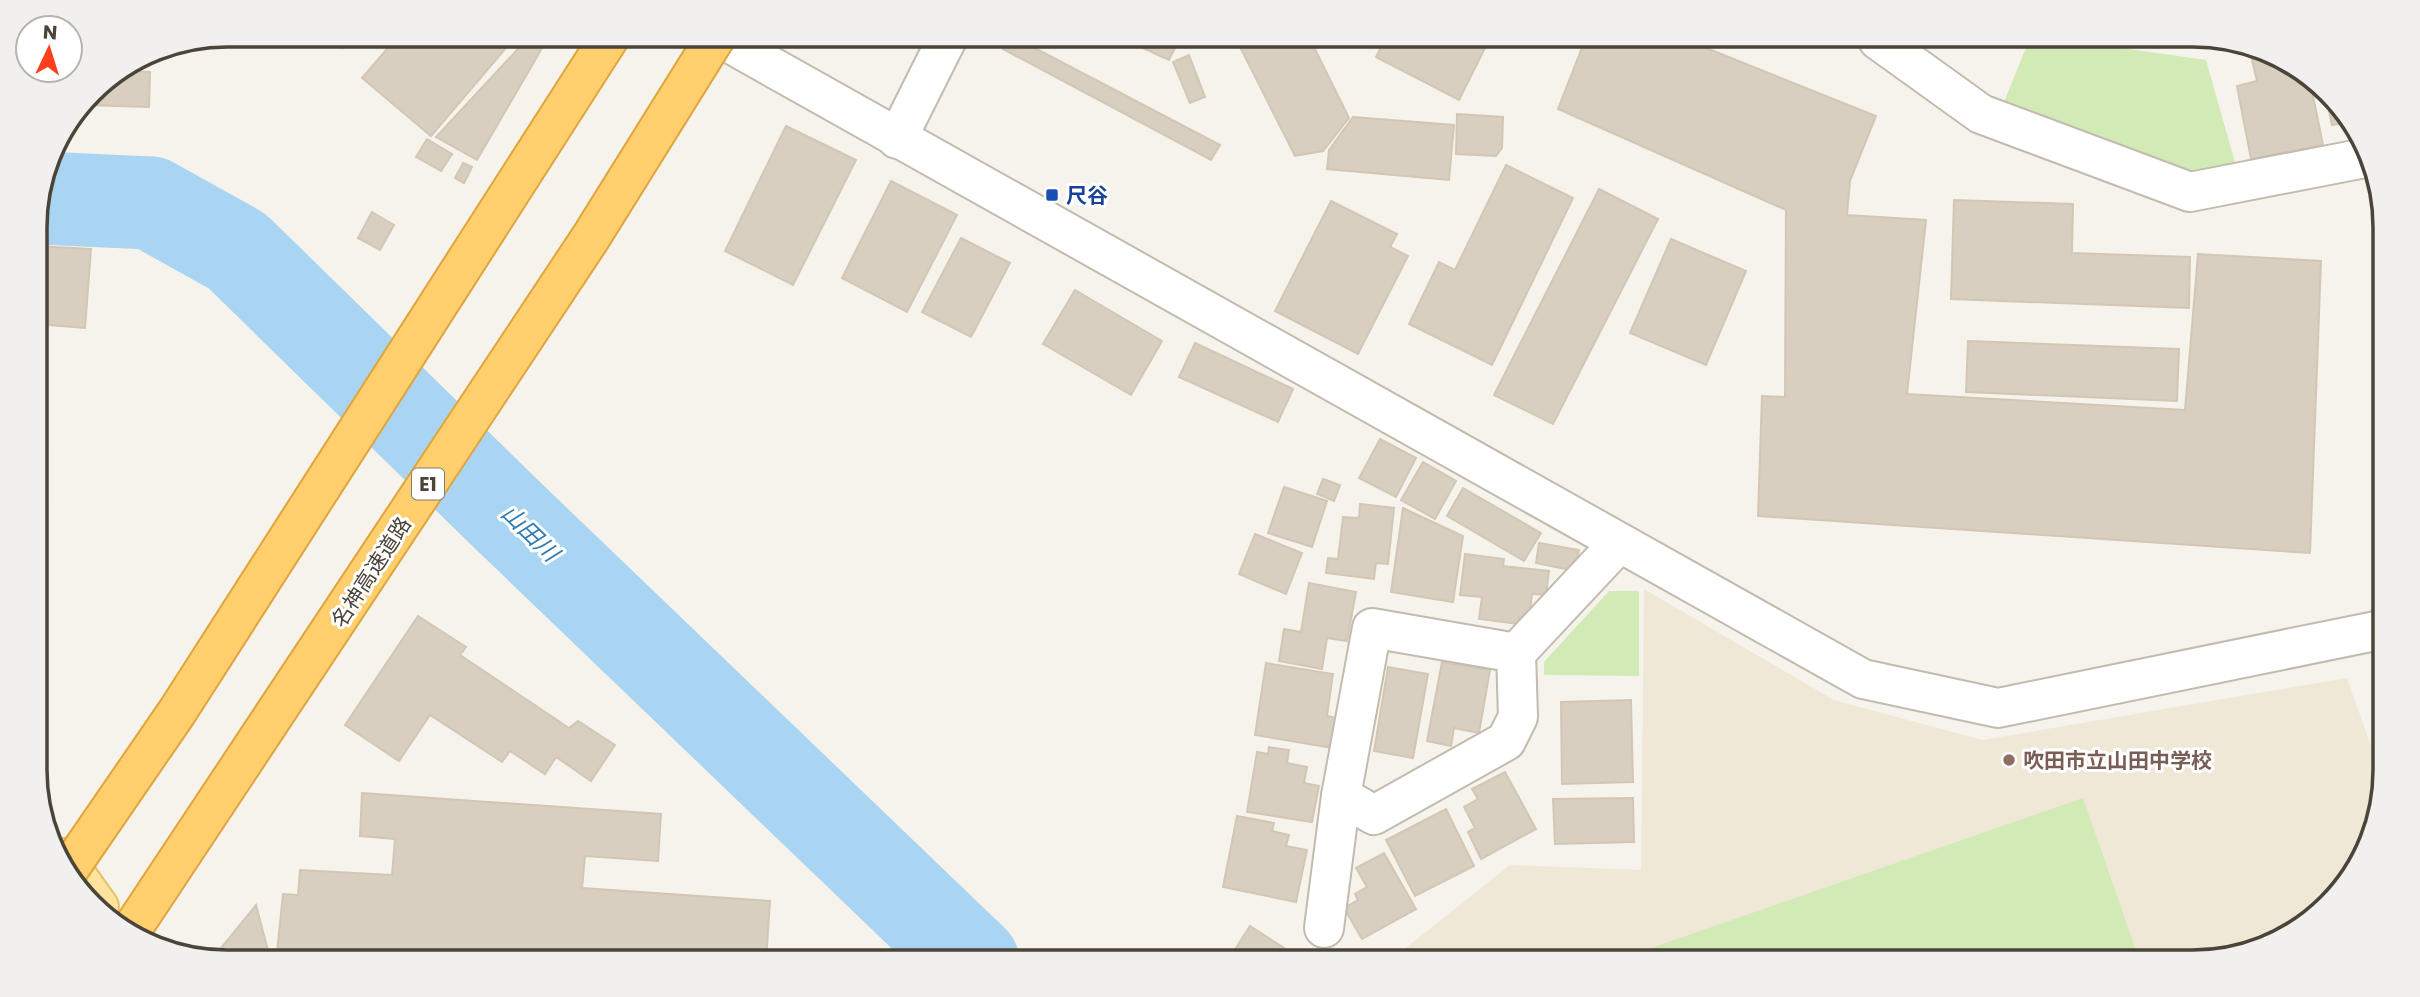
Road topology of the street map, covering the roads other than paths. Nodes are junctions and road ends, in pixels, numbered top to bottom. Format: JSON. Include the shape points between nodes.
{"nodes":[{"id":1,"x":603,"y":47,"type":"edge"},
{"id":2,"x":709,"y":47,"type":"edge"},
{"id":3,"x":737,"y":47,"type":"edge"},
{"id":4,"x":943,"y":47,"type":"edge"},
{"id":5,"x":1888,"y":47,"type":"edge"},
{"id":6,"x":897,"y":139,"type":"junction"},
{"id":7,"x":2359,"y":160,"type":"edge"},
{"id":8,"x":1619,"y":543,"type":"junction"},
{"id":9,"x":2373,"y":631,"type":"edge"},
{"id":10,"x":1517,"y":653,"type":"junction"},
{"id":11,"x":1341,"y":796,"type":"junction"},
{"id":12,"x":74,"y":862,"type":"edge"},
{"id":13,"x":135,"y":924,"type":"edge"},
{"id":14,"x":1324,"y":928,"type":"dead end"}],
"edges":[{"from":1,"to":12,"type":"highway","bridge":true,"via":[[185,700]]},
{"from":2,"to":13,"type":"highway","name":"名神高速道路","number":"E1","bridge":true,"via":[[592,237]]},
{"from":3,"to":6,"type":"street"},
{"from":4,"to":6,"type":"street"},
{"from":5,"to":7,"type":"street","via":[[1981,114],[2190,192]]},
{"from":6,"to":8,"type":"street"},
{"from":8,"to":9,"type":"street","via":[[1863,679],[1998,708]]},
{"from":8,"to":10,"type":"street"},
{"from":10,"to":11,"type":"street","via":[[1518,717],[1506,741],[1374,815]]},
{"from":10,"to":11,"type":"street","via":[[1372,628]]},
{"from":11,"to":14,"type":"street"}]}
